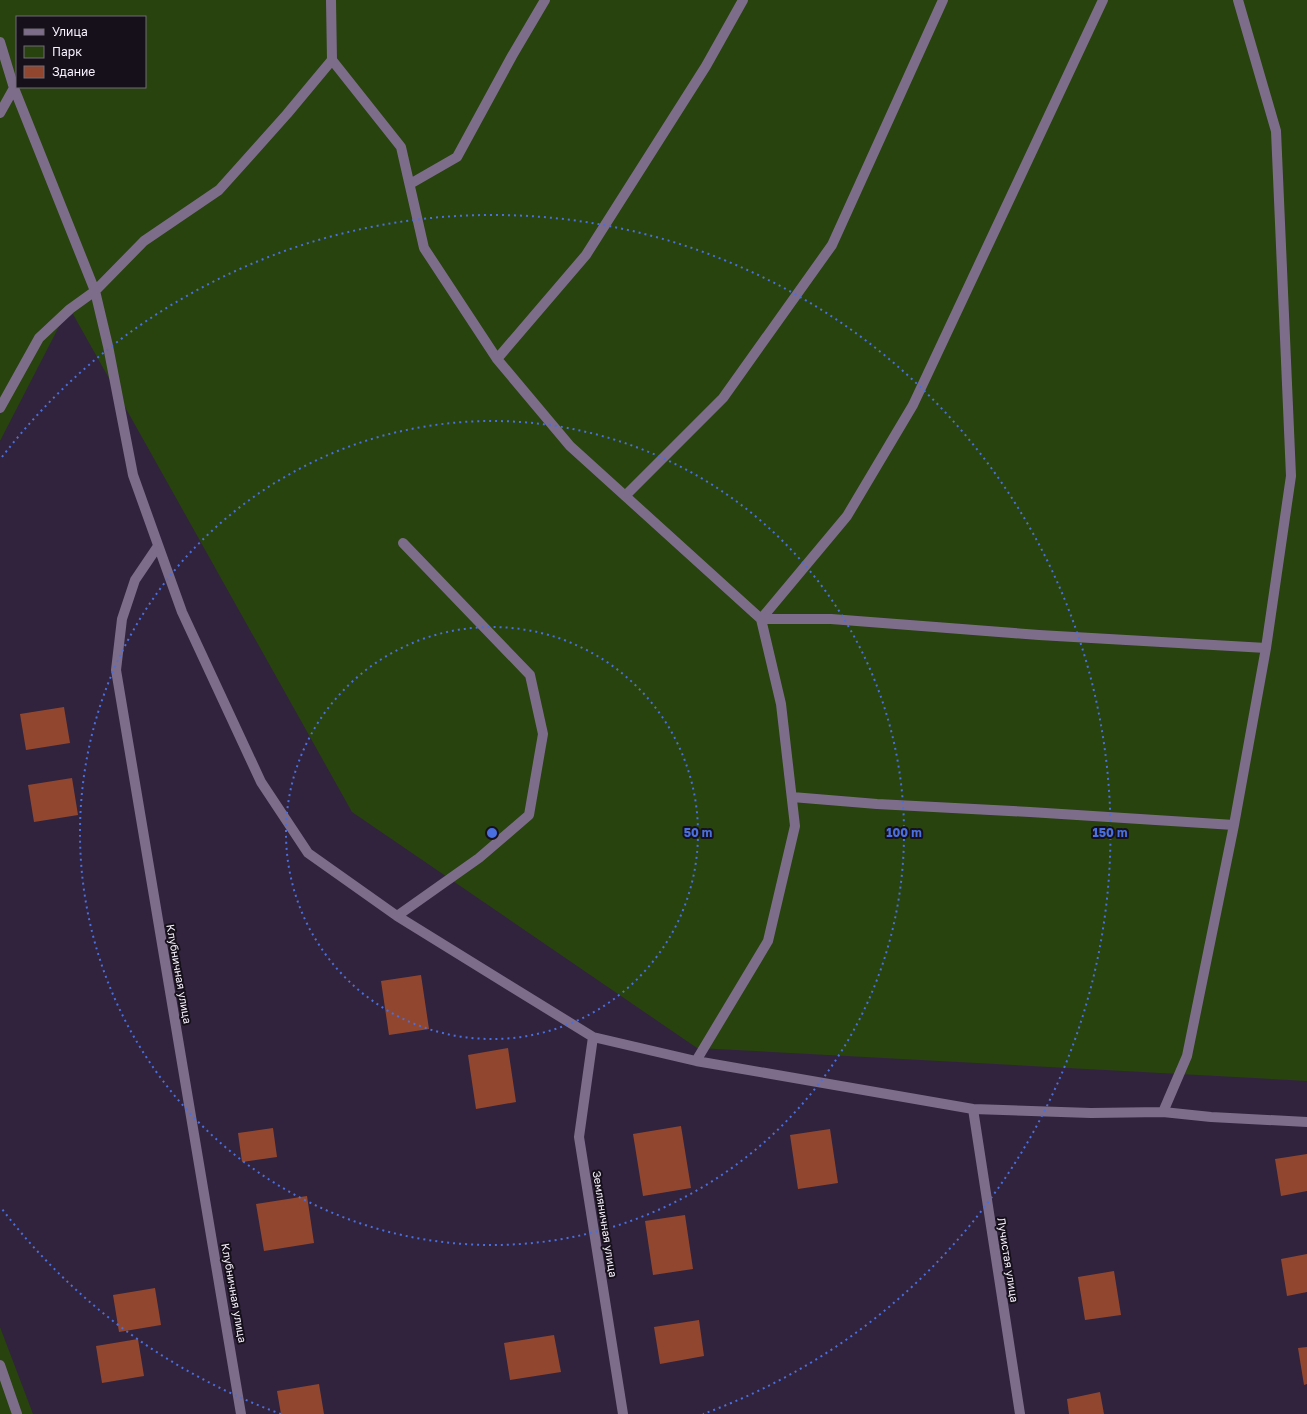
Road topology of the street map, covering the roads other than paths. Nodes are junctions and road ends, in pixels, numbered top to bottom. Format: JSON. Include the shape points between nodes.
{"nodes":[{"id":1,"x":331,"y":0,"type":"edge"},
{"id":2,"x":545,"y":0,"type":"edge"},
{"id":3,"x":744,"y":0,"type":"edge"},
{"id":4,"x":943,"y":0,"type":"edge"},
{"id":5,"x":1103,"y":0,"type":"edge"},
{"id":6,"x":1238,"y":0,"type":"edge"},
{"id":7,"x":0,"y":42,"type":"edge"},
{"id":8,"x":332,"y":60,"type":"junction"},
{"id":9,"x":14,"y":88,"type":"junction"},
{"id":10,"x":0,"y":113,"type":"edge"},
{"id":11,"x":410,"y":184,"type":"junction"},
{"id":12,"x":95,"y":291,"type":"junction"},
{"id":13,"x":497,"y":359,"type":"junction"},
{"id":14,"x":0,"y":408,"type":"edge"},
{"id":15,"x":625,"y":496,"type":"junction"},
{"id":16,"x":403,"y":543,"type":"dead end"},
{"id":17,"x":158,"y":546,"type":"junction"},
{"id":18,"x":761,"y":619,"type":"junction"},
{"id":19,"x":1266,"y":648,"type":"junction"},
{"id":20,"x":792,"y":797,"type":"junction"},
{"id":21,"x":1234,"y":825,"type":"junction"},
{"id":22,"x":397,"y":916,"type":"junction"},
{"id":23,"x":593,"y":1037,"type":"junction"},
{"id":24,"x":696,"y":1061,"type":"junction"},
{"id":25,"x":973,"y":1109,"type":"junction"},
{"id":26,"x":1163,"y":1112,"type":"junction"},
{"id":27,"x":1307,"y":1122,"type":"edge"},
{"id":28,"x":0,"y":1365,"type":"edge"},
{"id":29,"x":17,"y":1414,"type":"edge"},
{"id":30,"x":241,"y":1414,"type":"edge"},
{"id":31,"x":623,"y":1414,"type":"edge"},
{"id":32,"x":1020,"y":1414,"type":"edge"}],
"edges":[{"from":1,"to":8,"type":"street"},
{"from":2,"to":11,"type":"street","via":[[457,157]]},
{"from":3,"to":13,"type":"street","via":[[706,66],[586,255]]},
{"from":4,"to":15,"type":"street","via":[[832,245],[723,398]]},
{"from":5,"to":18,"type":"street","via":[[912,405],[846,516]]},
{"from":6,"to":19,"type":"street","via":[[1276,131],[1278,154],[1291,476]]},
{"from":7,"to":9,"type":"street"},
{"from":8,"to":11,"type":"street","via":[[401,147]]},
{"from":8,"to":12,"type":"street","via":[[288,114],[219,190],[144,241]]},
{"from":9,"to":10,"type":"street"},
{"from":9,"to":12,"type":"street"},
{"from":11,"to":13,"type":"street","via":[[424,248]]},
{"from":12,"to":14,"type":"street","via":[[70,309],[39,338]]},
{"from":12,"to":17,"type":"street","via":[[133,476]]},
{"from":13,"to":15,"type":"street","via":[[570,446]]},
{"from":15,"to":18,"type":"street"},
{"from":16,"to":22,"type":"street","via":[[530,675],[543,734],[528,815],[479,858]]},
{"from":17,"to":22,"type":"street","via":[[182,612],[261,782],[308,853]]},
{"from":17,"to":30,"type":"street","name":"Клубничная улица","via":[[135,580],[122,619],[116,670]]},
{"from":18,"to":19,"type":"street","via":[[832,619],[1039,635]]},
{"from":18,"to":20,"type":"street","via":[[781,704]]},
{"from":19,"to":21,"type":"street"},
{"from":20,"to":21,"type":"street"},
{"from":20,"to":24,"type":"street","via":[[795,826],[768,941]]},
{"from":21,"to":26,"type":"street","via":[[1187,1056]]},
{"from":22,"to":23,"type":"street"},
{"from":23,"to":24,"type":"street"},
{"from":23,"to":31,"type":"street","name":"Земляничная улица","via":[[579,1138]]},
{"from":24,"to":25,"type":"street"},
{"from":25,"to":26,"type":"street","via":[[1091,1113]]},
{"from":25,"to":32,"type":"street","name":"Лучистая улица"},
{"from":26,"to":27,"type":"street"},
{"from":28,"to":29,"type":"street"}]}
